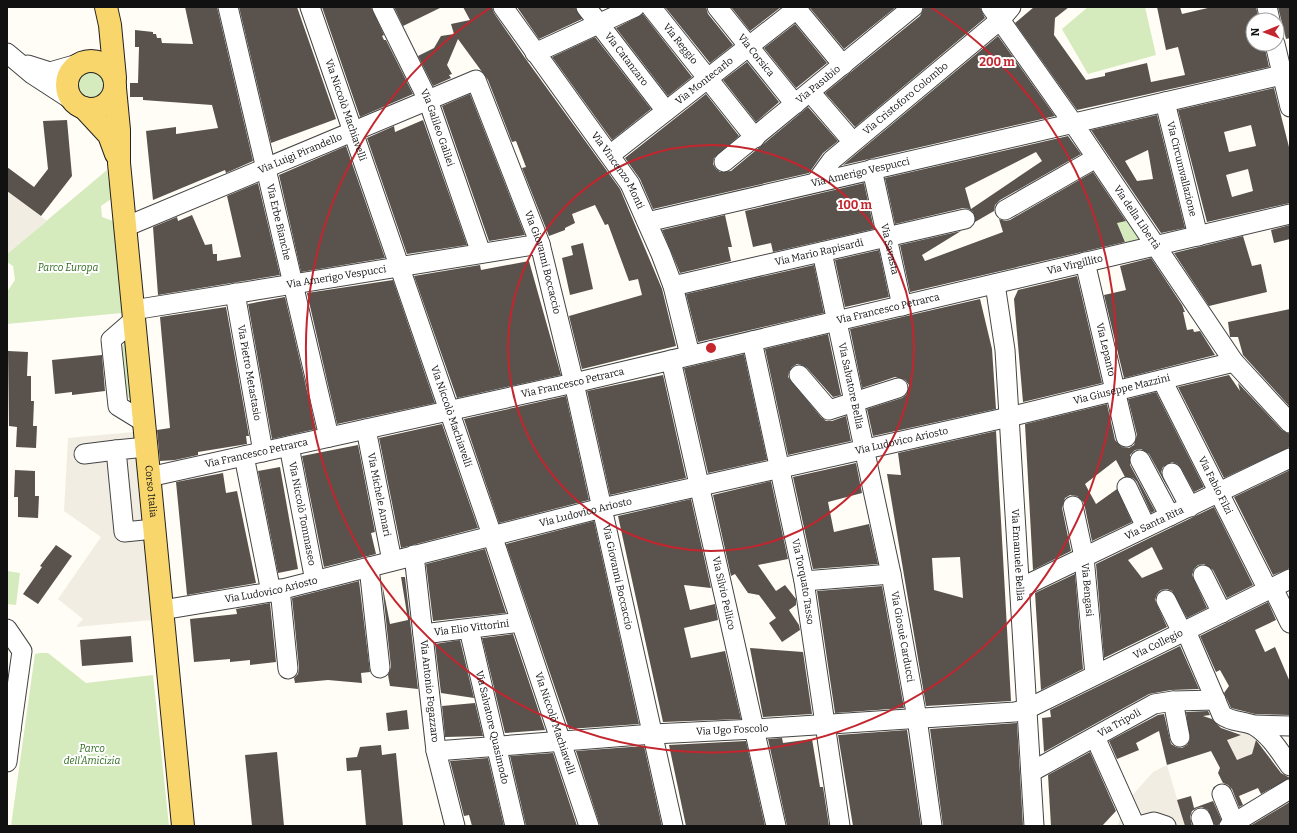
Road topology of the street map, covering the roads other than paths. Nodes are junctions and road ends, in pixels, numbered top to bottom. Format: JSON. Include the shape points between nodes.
{"nodes":[{"id":1,"x":105,"y":7,"type":"edge"},
{"id":2,"x":228,"y":7,"type":"edge"},
{"id":3,"x":310,"y":7,"type":"edge"},
{"id":4,"x":382,"y":7,"type":"edge"},
{"id":5,"x":503,"y":7,"type":"edge"},
{"id":6,"x":586,"y":7,"type":"edge"},
{"id":7,"x":635,"y":7,"type":"edge"},
{"id":8,"x":651,"y":7,"type":"edge"},
{"id":9,"x":717,"y":7,"type":"edge"},
{"id":10,"x":913,"y":7,"type":"edge"},
{"id":11,"x":797,"y":8,"type":"edge"},
{"id":12,"x":1001,"y":11,"type":"edge"},
{"id":13,"x":599,"y":24,"type":"junction"},
{"id":14,"x":749,"y":46,"type":"junction"},
{"id":15,"x":1278,"y":52,"type":"edge"},
{"id":16,"x":535,"y":53,"type":"junction"},
{"id":17,"x":11,"y":55,"type":"edge"},
{"id":18,"x":82,"y":63,"type":"junction"},
{"id":19,"x":843,"y":65,"type":"junction"},
{"id":20,"x":1286,"y":74,"type":"edge"},
{"id":21,"x":708,"y":79,"type":"junction"},
{"id":22,"x":476,"y":80,"type":"joint"},
{"id":23,"x":115,"y":83,"type":"junction"},
{"id":24,"x":802,"y":98,"type":"junction"},
{"id":25,"x":428,"y":100,"type":"junction"},
{"id":26,"x":1165,"y":102,"type":"junction"},
{"id":27,"x":78,"y":104,"type":"junction"},
{"id":28,"x":1290,"y":107,"type":"edge"},
{"id":29,"x":666,"y":111,"type":"junction"},
{"id":30,"x":1073,"y":123,"type":"junction"},
{"id":31,"x":353,"y":132,"type":"junction"},
{"id":32,"x":754,"y":138,"type":"junction"},
{"id":33,"x":853,"y":142,"type":"junction"},
{"id":34,"x":610,"y":155,"type":"junction"},
{"id":35,"x":1096,"y":158,"type":"junction"},
{"id":36,"x":724,"y":162,"type":"dead end"},
{"id":37,"x":119,"y":163,"type":"junction"},
{"id":38,"x":266,"y":168,"type":"junction"},
{"id":39,"x":872,"y":169,"type":"junction"},
{"id":40,"x":816,"y":182,"type":"junction"},
{"id":41,"x":1005,"y":210,"type":"dead end"},
{"id":42,"x":1290,"y":214,"type":"edge"},
{"id":43,"x":965,"y":219,"type":"dead end"},
{"id":44,"x":647,"y":222,"type":"junction"},
{"id":45,"x":125,"y":228,"type":"junction"},
{"id":46,"x":1198,"y":236,"type":"junction"},
{"id":47,"x":887,"y":237,"type":"junction"},
{"id":48,"x":540,"y":244,"type":"junction"},
{"id":49,"x":1154,"y":246,"type":"junction"},
{"id":50,"x":822,"y":252,"type":"junction"},
{"id":51,"x":481,"y":253,"type":"junction"},
{"id":52,"x":1085,"y":262,"type":"junction"},
{"id":53,"x":399,"y":266,"type":"junction"},
{"id":54,"x":293,"y":284,"type":"junction"},
{"id":55,"x":995,"y":284,"type":"junction"},
{"id":56,"x":673,"y":286,"type":"junction"},
{"id":57,"x":235,"y":293,"type":"junction"},
{"id":58,"x":902,"y":306,"type":"junction"},
{"id":59,"x":133,"y":315,"type":"junction"},
{"id":60,"x":837,"y":321,"type":"junction"},
{"id":61,"x":752,"y":341,"type":"junction"},
{"id":62,"x":690,"y":355,"type":"junction"},
{"id":63,"x":671,"y":360,"type":"junction"},
{"id":64,"x":1234,"y":362,"type":"junction"},
{"id":65,"x":799,"y":375,"type":"dead end"},
{"id":66,"x":1162,"y":380,"type":"junction"},
{"id":67,"x":574,"y":383,"type":"junction"},
{"id":68,"x":898,"y":388,"type":"dead end"},
{"id":69,"x":1115,"y":391,"type":"junction"},
{"id":70,"x":854,"y":402,"type":"junction"},
{"id":71,"x":449,"y":411,"type":"junction"},
{"id":72,"x":1009,"y":418,"type":"junction"},
{"id":73,"x":1290,"y":423,"type":"edge"},
{"id":74,"x":366,"y":429,"type":"junction"},
{"id":75,"x":329,"y":437,"type":"junction"},
{"id":76,"x":1126,"y":437,"type":"dead end"},
{"id":77,"x":289,"y":446,"type":"junction"},
{"id":78,"x":146,"y":447,"type":"junction"},
{"id":79,"x":116,"y":450,"type":"junction"},
{"id":80,"x":864,"y":450,"type":"junction"},
{"id":81,"x":263,"y":452,"type":"junction"},
{"id":82,"x":84,"y":454,"type":"dead end"},
{"id":83,"x":244,"y":456,"type":"junction"},
{"id":84,"x":1290,"y":458,"type":"edge"},
{"id":85,"x":1140,"y":460,"type":"dead end"},
{"id":86,"x":780,"y":469,"type":"junction"},
{"id":87,"x":1172,"y":473,"type":"dead end"},
{"id":88,"x":149,"y":477,"type":"junction"},
{"id":89,"x":700,"y":487,"type":"junction"},
{"id":90,"x":1127,"y":487,"type":"dead end"},
{"id":91,"x":1219,"y":492,"type":"junction"},
{"id":92,"x":1073,"y":506,"type":"dead end"},
{"id":93,"x":1190,"y":506,"type":"junction"},
{"id":94,"x":602,"y":508,"type":"junction"},
{"id":95,"x":1170,"y":516,"type":"junction"},
{"id":96,"x":1146,"y":527,"type":"junction"},
{"id":97,"x":154,"y":529,"type":"junction"},
{"id":98,"x":492,"y":535,"type":"junction"},
{"id":99,"x":414,"y":555,"type":"junction"},
{"id":100,"x":1084,"y":557,"type":"junction"},
{"id":101,"x":392,"y":561,"type":"junction"},
{"id":102,"x":369,"y":567,"type":"junction"},
{"id":103,"x":891,"y":574,"type":"junction"},
{"id":104,"x":1203,"y":575,"type":"dead end"},
{"id":105,"x":1290,"y":579,"type":"edge"},
{"id":106,"x":804,"y":580,"type":"junction"},
{"id":107,"x":315,"y":581,"type":"junction"},
{"id":108,"x":1020,"y":588,"type":"junction"},
{"id":109,"x":1271,"y":589,"type":"junction"},
{"id":110,"x":276,"y":591,"type":"junction"},
{"id":111,"x":1166,"y":600,"type":"dead end"},
{"id":112,"x":162,"y":610,"type":"junction"},
{"id":113,"x":1222,"y":613,"type":"junction"},
{"id":114,"x":521,"y":622,"type":"junction"},
{"id":115,"x":1290,"y":622,"type":"edge"},
{"id":116,"x":7,"y":628,"type":"edge"},
{"id":117,"x":469,"y":629,"type":"junction"},
{"id":118,"x":1184,"y":631,"type":"junction"},
{"id":119,"x":423,"y":634,"type":"junction"},
{"id":120,"x":380,"y":668,"type":"dead end"},
{"id":121,"x":288,"y":669,"type":"dead end"},
{"id":122,"x":1095,"y":675,"type":"junction"},
{"id":123,"x":1216,"y":700,"type":"junction"},
{"id":124,"x":1173,"y":701,"type":"junction"},
{"id":125,"x":1027,"y":708,"type":"junction"},
{"id":126,"x":917,"y":718,"type":"junction"},
{"id":127,"x":824,"y":724,"type":"junction"},
{"id":128,"x":1290,"y":726,"type":"edge"},
{"id":129,"x":9,"y":728,"type":"edge"},
{"id":130,"x":754,"y":729,"type":"junction"},
{"id":131,"x":1264,"y":730,"type":"junction"},
{"id":132,"x":653,"y":734,"type":"junction"},
{"id":133,"x":1095,"y":737,"type":"junction"},
{"id":134,"x":1180,"y":737,"type":"dead end"},
{"id":135,"x":560,"y":742,"type":"junction"},
{"id":136,"x":497,"y":746,"type":"junction"},
{"id":137,"x":436,"y":750,"type":"junction"},
{"id":138,"x":7,"y":762,"type":"edge"},
{"id":139,"x":1290,"y":766,"type":"edge"},
{"id":140,"x":1031,"y":772,"type":"junction"},
{"id":141,"x":1290,"y":789,"type":"edge"},
{"id":142,"x":1222,"y":794,"type":"dead end"},
{"id":143,"x":183,"y":824,"type":"edge"},
{"id":144,"x":1232,"y":824,"type":"edge"},
{"id":145,"x":455,"y":826,"type":"edge"},
{"id":146,"x":515,"y":826,"type":"edge"},
{"id":147,"x":589,"y":826,"type":"edge"},
{"id":148,"x":673,"y":826,"type":"edge"},
{"id":149,"x":776,"y":826,"type":"edge"},
{"id":150,"x":840,"y":826,"type":"edge"},
{"id":151,"x":932,"y":826,"type":"edge"},
{"id":152,"x":1034,"y":826,"type":"edge"},
{"id":153,"x":1135,"y":826,"type":"edge"},
{"id":154,"x":1139,"y":826,"type":"edge"},
{"id":155,"x":1166,"y":826,"type":"edge"}],
"edges":[{"from":1,"to":18,"type":"main road","via":[[100,44]]},
{"from":1,"to":23,"type":"main road","via":[[110,25]]},
{"from":2,"to":38,"type":"street","name":"Via Erbe Bianche"},
{"from":3,"to":31,"type":"street","name":"Via Niccolò Machiavelli"},
{"from":4,"to":25,"type":"street","name":"Via Galileo Galilei"},
{"from":5,"to":16,"type":"street","name":"Via Vincenzo Monti"},
{"from":6,"to":13,"type":"street","name":"Via Catanzaro"},
{"from":7,"to":13,"type":"street"},
{"from":8,"to":21,"type":"street","name":"Via Reggio"},
{"from":9,"to":14,"type":"street","name":"Via Corsica"},
{"from":10,"to":19,"type":"street","name":"Via Pasubio"},
{"from":11,"to":14,"type":"street","name":"Via Montecarlo"},
{"from":11,"to":19,"type":"street"},
{"from":12,"to":30,"type":"street","name":"Via della Libertà"},
{"from":12,"to":33,"type":"street","name":"Via Cristoforo Colombo"},
{"from":13,"to":16,"type":"street"},
{"from":13,"to":29,"type":"street","name":"Via Catanzaro"},
{"from":14,"to":21,"type":"street","name":"Via Montecarlo"},
{"from":14,"to":24,"type":"street","name":"Via Corsica"},
{"from":15,"to":20,"type":"street"},
{"from":16,"to":34,"type":"street","name":"Via Vincenzo Monti"},
{"from":17,"to":18,"type":"street","via":[[34,68],[50,72]]},
{"from":17,"to":27,"type":"street","via":[[32,74]]},
{"from":18,"to":23,"type":"main road","via":[[98,61],[104,64],[112,72]]},
{"from":18,"to":27,"type":"main road","via":[[70,74],[68,81],[69,94]]},
{"from":19,"to":24,"type":"street","name":"Via Pasubio"},
{"from":20,"to":26,"type":"street"},
{"from":20,"to":28,"type":"street"},
{"from":21,"to":29,"type":"street","name":"Via Montecarlo"},
{"from":21,"to":32,"type":"street","name":"Via Reggio"},
{"from":22,"to":25,"type":"street","name":"Via Luigi Pirandello"},
{"from":22,"to":48,"type":"street","name":"Via Giovanni Boccaccio"},
{"from":23,"to":27,"type":"main road","via":[[114,95],[104,105],[91,109]]},
{"from":23,"to":37,"type":"main road"},
{"from":24,"to":32,"type":"street","name":"Via Pasubio"},
{"from":24,"to":33,"type":"street","name":"Via Corsica"},
{"from":25,"to":31,"type":"street","name":"Via Luigi Pirandello"},
{"from":25,"to":51,"type":"street","name":"Via Galileo Galilei"},
{"from":26,"to":30,"type":"street"},
{"from":26,"to":46,"type":"street","name":"Via Circumvallazione"},
{"from":27,"to":37,"type":"main road","via":[[109,135]]},
{"from":29,"to":34,"type":"street","name":"Via Montecarlo"},
{"from":30,"to":35,"type":"street","name":"Via della Libertà"},
{"from":30,"to":39,"type":"street","name":"Via Amerigo Vespucci"},
{"from":31,"to":38,"type":"street","name":"Via Luigi Pirandello"},
{"from":31,"to":53,"type":"street","name":"Via Niccolò Machiavelli"},
{"from":32,"to":36,"type":"street","name":"Via Pasubio"},
{"from":33,"to":40,"type":"street","name":"Via Cristoforo Colombo","via":[[832,160]]},
{"from":34,"to":44,"type":"street","name":"Via Vincenzo Monti","via":[[630,184]]},
{"from":35,"to":41,"type":"street"},
{"from":35,"to":49,"type":"street","name":"Via della Libertà"},
{"from":37,"to":45,"type":"main road","name":"Corso Italia"},
{"from":38,"to":45,"type":"street","name":"Via Luigi Pirandello"},
{"from":38,"to":54,"type":"street","name":"Via Erbe Bianche"},
{"from":39,"to":40,"type":"street","name":"Via Amerigo Vespucci"},
{"from":39,"to":47,"type":"street","name":"Via Savasta"},
{"from":40,"to":44,"type":"street","name":"Via Amerigo Vespucci"},
{"from":42,"to":46,"type":"street"},
{"from":43,"to":47,"type":"street","name":"Via Mario Rapisardi"},
{"from":44,"to":56,"type":"street","name":"Via Vincenzo Monti"},
{"from":45,"to":59,"type":"main road","name":"Corso Italia"},
{"from":46,"to":49,"type":"street"},
{"from":47,"to":50,"type":"street","name":"Via Mario Rapisardi"},
{"from":47,"to":58,"type":"street","name":"Via Savasta"},
{"from":48,"to":51,"type":"street","name":"Via Amerigo Vespucci"},
{"from":48,"to":67,"type":"street","name":"Via Giovanni Boccaccio"},
{"from":49,"to":52,"type":"street","name":"Via Virgillito"},
{"from":49,"to":64,"type":"street","name":"Via della Libertà"},
{"from":50,"to":56,"type":"street","name":"Via Mario Rapisardi"},
{"from":50,"to":60,"type":"street","name":"Via Salvatore Bellia"},
{"from":51,"to":53,"type":"street","name":"Via Amerigo Vespucci"},
{"from":52,"to":55,"type":"street","name":"Via Virgillito"},
{"from":52,"to":69,"type":"street","name":"Via Lepanto"},
{"from":53,"to":54,"type":"street","name":"Via Amerigo Vespucci"},
{"from":53,"to":71,"type":"street","name":"Via Niccolò Machiavelli"},
{"from":54,"to":57,"type":"street","name":"Via Amerigo Vespucci"},
{"from":54,"to":75,"type":"street","name":"Via Erbe Bianche"},
{"from":55,"to":58,"type":"street","name":"Via Francesco Petrarca"},
{"from":55,"to":72,"type":"street","name":"Via Emanuele Bellia","via":[[1005,350]]},
{"from":56,"to":62,"type":"street","name":"Via Vincenzo Monti"},
{"from":57,"to":59,"type":"street","name":"Via Amerigo Vespucci"},
{"from":57,"to":81,"type":"street","name":"Via Pietro Metastasio"},
{"from":58,"to":60,"type":"street","name":"Via Francesco Petrarca"},
{"from":59,"to":78,"type":"main road","name":"Corso Italia"},
{"from":60,"to":61,"type":"street","name":"Via Francesco Petrarca"},
{"from":60,"to":70,"type":"street","name":"Via Salvatore Bellia"},
{"from":61,"to":62,"type":"street","name":"Via Francesco Petrarca"},
{"from":61,"to":86,"type":"street","name":"Via Torquato Tasso"},
{"from":62,"to":63,"type":"street","name":"Via Francesco Petrarca"},
{"from":63,"to":67,"type":"street","name":"Via Francesco Petrarca"},
{"from":63,"to":89,"type":"street","name":"Via Silvio Pellico"},
{"from":64,"to":66,"type":"street","name":"Via Giuseppe Mazzini"},
{"from":64,"to":73,"type":"street","name":"Via della Libertà"},
{"from":65,"to":70,"type":"street","via":[[829,410]]},
{"from":66,"to":69,"type":"street","name":"Via Giuseppe Mazzini"},
{"from":66,"to":91,"type":"street","name":"Via Fabio Filzi"},
{"from":67,"to":71,"type":"street","name":"Via Francesco Petrarca"},
{"from":67,"to":94,"type":"street","name":"Via Giovanni Boccaccio"},
{"from":68,"to":70,"type":"street"},
{"from":69,"to":72,"type":"street","name":"Via Giuseppe Mazzini"},
{"from":69,"to":76,"type":"street","name":"Via Lepanto"},
{"from":70,"to":80,"type":"street","name":"Via Salvatore Bellia"},
{"from":71,"to":74,"type":"street","name":"Via Francesco Petrarca"},
{"from":71,"to":98,"type":"street","name":"Via Niccolò Machiavelli"},
{"from":72,"to":80,"type":"street","name":"Via Ludovico Ariosto"},
{"from":72,"to":108,"type":"street","name":"Via Emanuele Bellia"},
{"from":74,"to":75,"type":"street","name":"Via Francesco Petrarca"},
{"from":74,"to":101,"type":"street","name":"Via Michele Amari"},
{"from":75,"to":77,"type":"street","name":"Via Francesco Petrarca"},
{"from":77,"to":81,"type":"street","name":"Via Francesco Petrarca"},
{"from":77,"to":107,"type":"street","name":"Via Niccolò Tommaseo"},
{"from":78,"to":79,"type":"street"},
{"from":78,"to":88,"type":"main road","name":"Corso Italia"},
{"from":79,"to":82,"type":"street"},
{"from":79,"to":97,"type":"street","via":[[124,532]]},
{"from":80,"to":86,"type":"street","name":"Via Ludovico Ariosto"},
{"from":80,"to":103,"type":"street","name":"Via Giosuè Carducci"},
{"from":81,"to":83,"type":"street","name":"Via Francesco Petrarca"},
{"from":83,"to":88,"type":"street","name":"Via Francesco Petrarca"},
{"from":83,"to":110,"type":"street"},
{"from":84,"to":91,"type":"street","name":"Via Santa Rita"},
{"from":85,"to":95,"type":"street"},
{"from":86,"to":89,"type":"street","name":"Via Ludovico Ariosto"},
{"from":86,"to":106,"type":"street","name":"Via Torquato Tasso"},
{"from":87,"to":93,"type":"street"},
{"from":88,"to":97,"type":"main road","name":"Corso Italia"},
{"from":89,"to":94,"type":"street","name":"Via Ludovico Ariosto"},
{"from":89,"to":130,"type":"street","name":"Via Silvio Pellico"},
{"from":90,"to":96,"type":"street"},
{"from":91,"to":93,"type":"street","name":"Via Santa Rita"},
{"from":91,"to":109,"type":"street","name":"Via Fabio Filzi"},
{"from":92,"to":100,"type":"street","name":"Via Bengasi"},
{"from":93,"to":95,"type":"street","name":"Via Santa Rita"},
{"from":94,"to":98,"type":"street","name":"Via Ludovico Ariosto"},
{"from":94,"to":132,"type":"street","name":"Via Giovanni Boccaccio"},
{"from":95,"to":96,"type":"street","name":"Via Santa Rita"},
{"from":96,"to":100,"type":"street","name":"Via Santa Rita"},
{"from":97,"to":112,"type":"main road","name":"Corso Italia"},
{"from":98,"to":99,"type":"street","name":"Via Ludovico Ariosto"},
{"from":98,"to":114,"type":"street","name":"Via Niccolò Machiavelli"},
{"from":99,"to":101,"type":"street","name":"Via Ludovico Ariosto"},
{"from":99,"to":119,"type":"street","name":"Via Antonio Fogazzaro"},
{"from":100,"to":108,"type":"street","name":"Via Santa Rita"},
{"from":100,"to":122,"type":"street","name":"Via Bengasi"},
{"from":101,"to":102,"type":"street","name":"Via Ludovico Ariosto"},
{"from":102,"to":107,"type":"street","name":"Via Ludovico Ariosto"},
{"from":102,"to":120,"type":"street"},
{"from":103,"to":106,"type":"street"},
{"from":103,"to":126,"type":"street","name":"Via Giosuè Carducci"},
{"from":104,"to":113,"type":"street"},
{"from":105,"to":109,"type":"street","name":"Via Collegio"},
{"from":106,"to":127,"type":"street","name":"Via Torquato Tasso"},
{"from":107,"to":110,"type":"street","name":"Via Ludovico Ariosto"},
{"from":108,"to":125,"type":"street","name":"Via Emanuele Bellia"},
{"from":109,"to":113,"type":"street","name":"Via Collegio"},
{"from":109,"to":115,"type":"street","name":"Via Fabio Filzi"},
{"from":110,"to":112,"type":"street","name":"Via Ludovico Ariosto"},
{"from":110,"to":121,"type":"street"},
{"from":111,"to":118,"type":"street"},
{"from":112,"to":143,"type":"main road","name":"Corso Italia"},
{"from":113,"to":118,"type":"street","name":"Via Collegio"},
{"from":114,"to":117,"type":"street","name":"Via Elio Vittorini"},
{"from":114,"to":135,"type":"street","name":"Via Niccolò Machiavelli"},
{"from":116,"to":129,"type":"street","via":[[22,651]]},
{"from":117,"to":119,"type":"street","name":"Via Elio Vittorini"},
{"from":117,"to":136,"type":"street","name":"Via Salvatore Quasimodo"},
{"from":118,"to":122,"type":"street","name":"Via Collegio"},
{"from":118,"to":123,"type":"street"},
{"from":119,"to":137,"type":"street","name":"Via Antonio Fogazzaro"},
{"from":122,"to":125,"type":"street","name":"Via Collegio"},
{"from":123,"to":124,"type":"street","name":"Via Tripoli"},
{"from":123,"to":131,"type":"street","via":[[1222,715],[1229,720]]},
{"from":124,"to":133,"type":"street","name":"Via Tripoli","via":[[1154,704]]},
{"from":124,"to":134,"type":"street"},
{"from":125,"to":126,"type":"street","name":"Via Ugo Foscolo","via":[[1015,712]]},
{"from":125,"to":140,"type":"street","name":"Via Emanuele Bellia"},
{"from":126,"to":127,"type":"street","name":"Via Ugo Foscolo"},
{"from":126,"to":151,"type":"street","name":"Via Giosuè Carducci"},
{"from":127,"to":130,"type":"street","name":"Via Ugo Foscolo"},
{"from":127,"to":150,"type":"street","name":"Via Torquato Tasso"},
{"from":128,"to":131,"type":"street"},
{"from":129,"to":138,"type":"street"},
{"from":130,"to":132,"type":"street","name":"Via Ugo Foscolo"},
{"from":130,"to":149,"type":"street","name":"Via Silvio Pellico"},
{"from":131,"to":139,"type":"street"},
{"from":132,"to":135,"type":"street","name":"Via Ugo Foscolo"},
{"from":132,"to":148,"type":"street","name":"Via Giovanni Boccaccio"},
{"from":133,"to":140,"type":"street","name":"Via Tripoli"},
{"from":133,"to":153,"type":"street"},
{"from":135,"to":136,"type":"street","name":"Via Ugo Foscolo"},
{"from":135,"to":147,"type":"street","name":"Via Niccolò Machiavelli"},
{"from":136,"to":137,"type":"street","name":"Via Ugo Foscolo"},
{"from":136,"to":146,"type":"street","name":"Via Salvatore Quasimodo"},
{"from":137,"to":145,"type":"street","name":"Via Antonio Fogazzaro"},
{"from":140,"to":152,"type":"street","name":"Via Emanuele Bellia"},
{"from":141,"to":144,"type":"street"},
{"from":142,"to":144,"type":"street"},
{"from":154,"to":155,"type":"street","via":[[1154,822]]}]}
